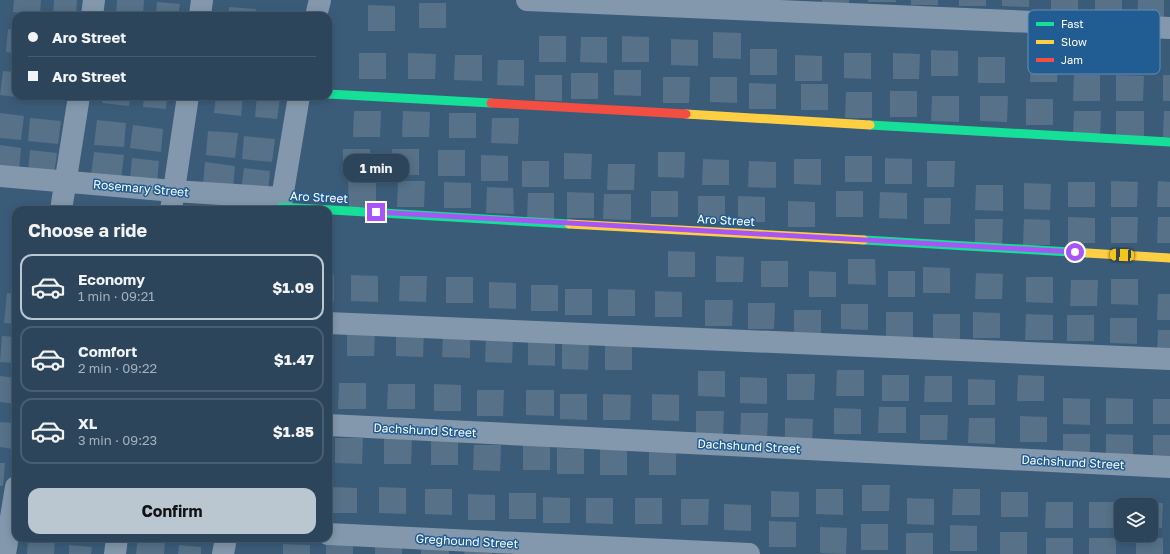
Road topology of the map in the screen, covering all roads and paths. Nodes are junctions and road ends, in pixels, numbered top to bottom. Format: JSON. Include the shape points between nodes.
{"nodes":[{"id":1,"x":94,"y":0,"type":"edge"},
{"id":2,"x":202,"y":0,"type":"edge"},
{"id":3,"x":320,"y":0,"type":"edge"},
{"id":4,"x":527,"y":0,"type":"edge"},
{"id":5,"x":92,"y":12,"type":"edge"},
{"id":6,"x":200,"y":12,"type":"edge"},
{"id":7,"x":317,"y":12,"type":"edge"},
{"id":8,"x":1028,"y":22,"type":"edge"},
{"id":9,"x":1160,"y":28,"type":"edge"},
{"id":10,"x":1170,"y":28,"type":"edge"},
{"id":11,"x":332,"y":94,"type":"edge"},
{"id":12,"x":78,"y":100,"type":"edge"},
{"id":13,"x":187,"y":100,"type":"edge"},
{"id":14,"x":298,"y":100,"type":"edge"},
{"id":15,"x":1170,"y":142,"type":"edge"},
{"id":16,"x":0,"y":176,"type":"edge"},
{"id":17,"x":66,"y":181,"type":"junction"},
{"id":18,"x":172,"y":200,"type":"edge"},
{"id":19,"x":281,"y":205,"type":"edge"},
{"id":20,"x":62,"y":206,"type":"edge"},
{"id":21,"x":298,"y":206,"type":"edge"},
{"id":22,"x":332,"y":208,"type":"edge"},
{"id":23,"x":1170,"y":258,"type":"edge"},
{"id":24,"x":332,"y":323,"type":"edge"},
{"id":25,"x":1170,"y":359,"type":"edge"},
{"id":26,"x":332,"y":425,"type":"edge"},
{"id":27,"x":1170,"y":467,"type":"edge"},
{"id":28,"x":12,"y":511,"type":"edge"},
{"id":29,"x":332,"y":534,"type":"edge"},
{"id":30,"x":116,"y":542,"type":"edge"},
{"id":31,"x":225,"y":542,"type":"edge"},
{"id":32,"x":5,"y":554,"type":"edge"},
{"id":33,"x":114,"y":554,"type":"edge"},
{"id":34,"x":223,"y":554,"type":"edge"},
{"id":35,"x":749,"y":554,"type":"edge"}],
"edges":[{"from":1,"to":5,"type":"street"},
{"from":2,"to":6,"type":"street"},
{"from":3,"to":7,"type":"street"},
{"from":4,"to":8,"type":"street"},
{"from":9,"to":10,"type":"street"},
{"from":11,"to":15,"type":"street"},
{"from":12,"to":17,"type":"street"},
{"from":13,"to":18,"type":"street"},
{"from":14,"to":19,"type":"street"},
{"from":16,"to":17,"type":"street","name":"Rosemary Street"},
{"from":17,"to":18,"type":"street","name":"Rosemary Street"},
{"from":17,"to":20,"type":"street"},
{"from":18,"to":19,"type":"street","name":"Rosemary Street"},
{"from":19,"to":21,"type":"street","name":"Aro Street"},
{"from":22,"to":23,"type":"street","name":"Aro Street"},
{"from":24,"to":25,"type":"street"},
{"from":26,"to":27,"type":"street","name":"Dachshund Street"},
{"from":28,"to":32,"type":"street"},
{"from":29,"to":35,"type":"street","name":"Greghound Street"},
{"from":30,"to":33,"type":"street"},
{"from":31,"to":34,"type":"street"}]}
